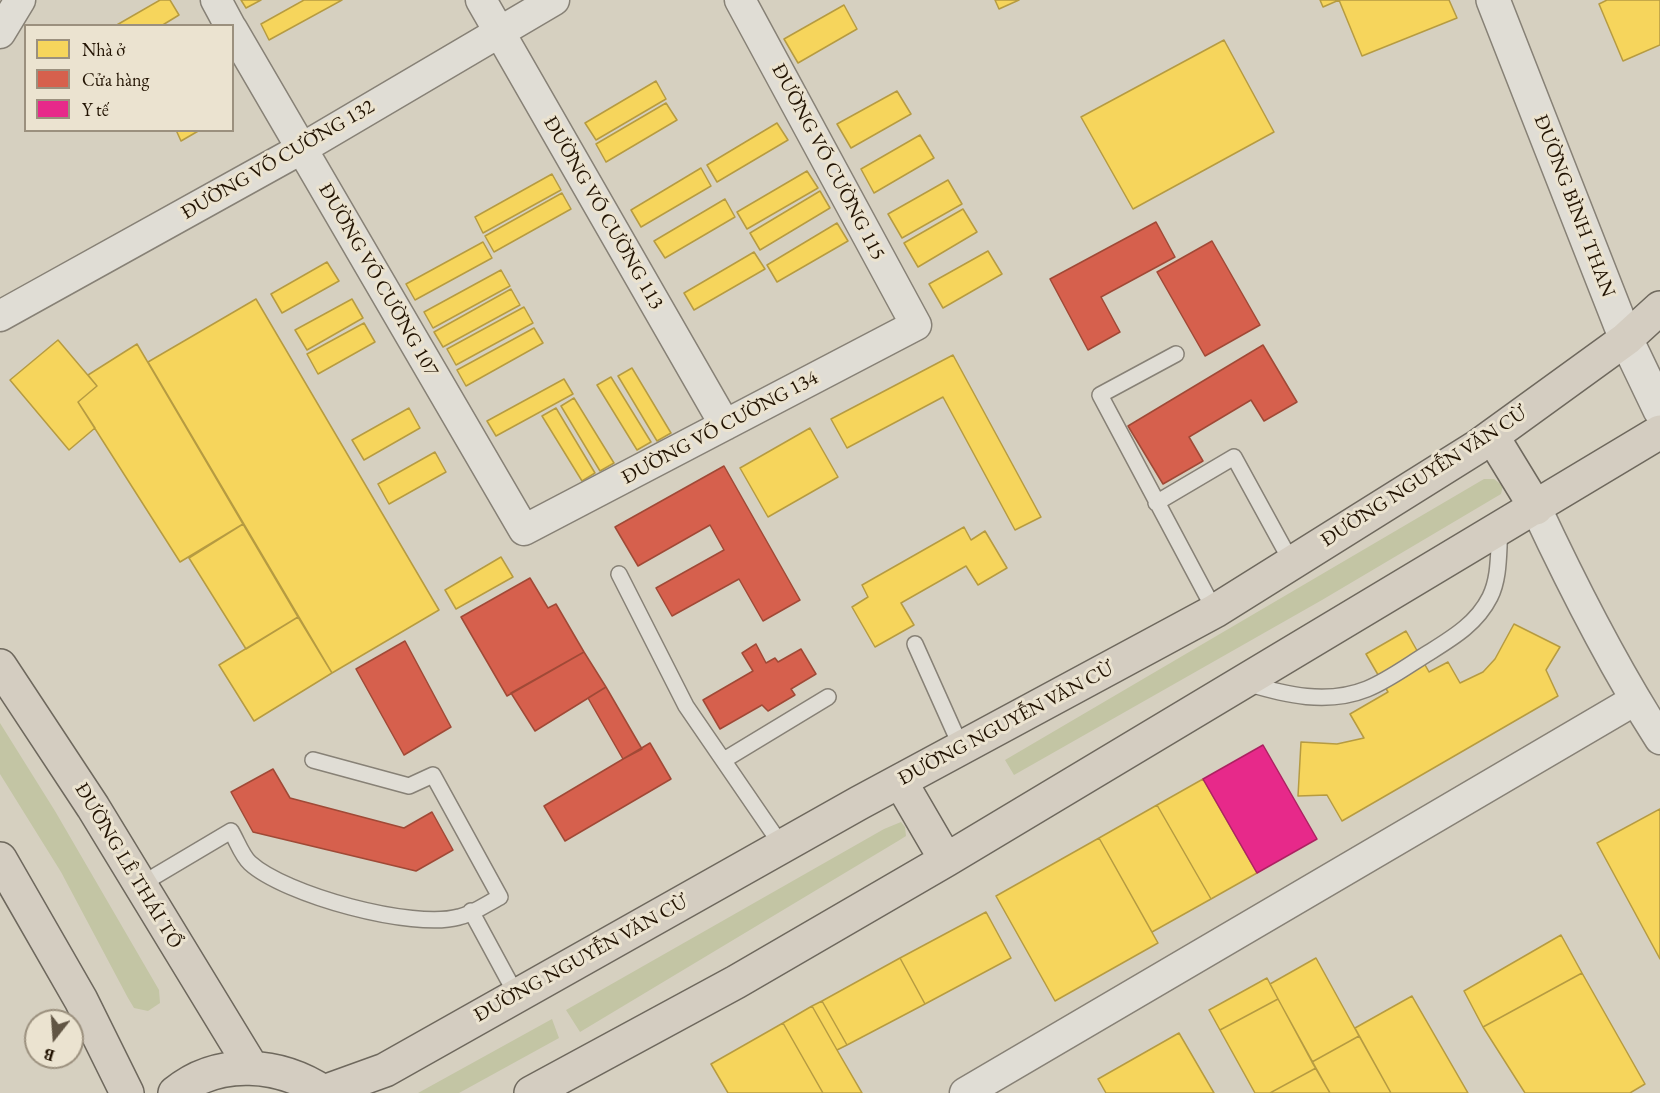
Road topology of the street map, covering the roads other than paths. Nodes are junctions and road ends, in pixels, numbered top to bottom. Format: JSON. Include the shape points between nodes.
{"nodes":[{"id":1,"x":20,"y":0,"type":"edge"},
{"id":2,"x":216,"y":0,"type":"edge"},
{"id":3,"x":481,"y":0,"type":"edge"},
{"id":4,"x":554,"y":0,"type":"edge"},
{"id":5,"x":740,"y":0,"type":"edge"},
{"id":6,"x":1493,"y":0,"type":"edge"},
{"id":7,"x":229,"y":24,"type":"edge"},
{"id":8,"x":234,"y":32,"type":"edge"},
{"id":9,"x":500,"y":32,"type":"junction"},
{"id":10,"x":0,"y":33,"type":"edge"},
{"id":11,"x":301,"y":149,"type":"junction"},
{"id":12,"x":1660,"y":308,"type":"edge"},
{"id":13,"x":0,"y":316,"type":"edge"},
{"id":14,"x":916,"y":325,"type":"joint"},
{"id":15,"x":1626,"y":339,"type":"junction"},
{"id":16,"x":1176,"y":354,"type":"dead end"},
{"id":17,"x":1660,"y":410,"type":"edge"},
{"id":18,"x":725,"y":425,"type":"junction"},
{"id":19,"x":1660,"y":432,"type":"edge"},
{"id":20,"x":1492,"y":436,"type":"junction"},
{"id":21,"x":1156,"y":503,"type":"junction"},
{"id":22,"x":1536,"y":508,"type":"junction"},
{"id":23,"x":1500,"y":530,"type":"junction"},
{"id":24,"x":524,"y":531,"type":"joint"},
{"id":25,"x":1292,"y":563,"type":"junction"},
{"id":26,"x":619,"y":574,"type":"dead end"},
{"id":27,"x":1215,"y":611,"type":"junction"},
{"id":28,"x":915,"y":644,"type":"dead end"},
{"id":29,"x":0,"y":666,"type":"edge"},
{"id":30,"x":1245,"y":683,"type":"junction"},
{"id":31,"x":828,"y":698,"type":"dead end"},
{"id":32,"x":1635,"y":700,"type":"junction"},
{"id":33,"x":1660,"y":739,"type":"edge"},
{"id":34,"x":962,"y":749,"type":"junction"},
{"id":35,"x":313,"y":760,"type":"dead end"},
{"id":36,"x":724,"y":760,"type":"junction"},
{"id":37,"x":900,"y":781,"type":"junction"},
{"id":38,"x":782,"y":846,"type":"junction"},
{"id":39,"x":0,"y":859,"type":"edge"},
{"id":40,"x":946,"y":861,"type":"junction"},
{"id":41,"x":140,"y":885,"type":"junction"},
{"id":42,"x":471,"y":911,"type":"junction"},
{"id":43,"x":517,"y":996,"type":"junction"},
{"id":44,"x":252,"y":1068,"type":"junction"},
{"id":45,"x":127,"y":1093,"type":"edge"},
{"id":46,"x":175,"y":1093,"type":"edge"},
{"id":47,"x":324,"y":1093,"type":"edge"},
{"id":48,"x":531,"y":1093,"type":"edge"},
{"id":49,"x":965,"y":1093,"type":"edge"}],
"edges":[{"from":1,"to":10,"type":"street"},
{"from":2,"to":7,"type":"street"},
{"from":3,"to":9,"type":"street","name":"ĐƯỜNG VÕ CƯỜNG 113"},
{"from":4,"to":9,"type":"street","name":"ĐƯỜNG VÕ CƯỜNG 132"},
{"from":5,"to":14,"type":"street","name":"ĐƯỜNG VÕ CƯỜNG 115"},
{"from":6,"to":15,"type":"street","name":"ĐƯỜNG BÌNH THAN"},
{"from":8,"to":11,"type":"street","name":"ĐƯỜNG VÕ CƯỜNG 107"},
{"from":9,"to":11,"type":"street","name":"ĐƯỜNG VÕ CƯỜNG 132"},
{"from":9,"to":18,"type":"street","name":"ĐƯỜNG VÕ CƯỜNG 113"},
{"from":11,"to":13,"type":"street","name":"ĐƯỜNG VÕ CƯỜNG 132"},
{"from":11,"to":24,"type":"street","name":"ĐƯỜNG VÕ CƯỜNG 107"},
{"from":12,"to":15,"type":"main road","name":"ĐƯỜNG NGUYỄN VĂN CỪ"},
{"from":14,"to":18,"type":"street","name":"ĐƯỜNG VÕ CƯỜNG 134"},
{"from":15,"to":17,"type":"street","name":"ĐƯỜNG BÌNH THAN"},
{"from":15,"to":20,"type":"main road","name":"ĐƯỜNG NGUYỄN VĂN CỪ"},
{"from":16,"to":21,"type":"lane","via":[[1100,396]]},
{"from":18,"to":24,"type":"street","name":"ĐƯỜNG VÕ CƯỜNG 134"},
{"from":19,"to":22,"type":"main road"},
{"from":20,"to":22,"type":"main road"},
{"from":20,"to":25,"type":"main road","name":"ĐƯỜNG NGUYỄN VĂN CỪ"},
{"from":21,"to":25,"type":"lane","via":[[1234,457]]},
{"from":21,"to":27,"type":"lane"},
{"from":22,"to":23,"type":"main road"},
{"from":22,"to":32,"type":"street"},
{"from":23,"to":30,"type":"main road"},
{"from":23,"to":30,"type":"lane","via":[[1496,582],[1479,615],[1462,632],[1402,669],[1368,689],[1323,698],[1274,692]]},
{"from":25,"to":27,"type":"main road","name":"ĐƯỜNG NGUYỄN VĂN CỪ"},
{"from":26,"to":36,"type":"lane","via":[[686,706]]},
{"from":27,"to":34,"type":"main road","name":"ĐƯỜNG NGUYỄN VĂN CỪ"},
{"from":28,"to":34,"type":"lane"},
{"from":29,"to":41,"type":"main road","name":"ĐƯỜNG LÊ THÁI TỔ"},
{"from":30,"to":40,"type":"main road"},
{"from":31,"to":36,"type":"lane"},
{"from":32,"to":33,"type":"street"},
{"from":32,"to":49,"type":"street"},
{"from":34,"to":37,"type":"main road","name":"ĐƯỜNG NGUYỄN VĂN CỪ"},
{"from":35,"to":42,"type":"lane","via":[[409,786],[433,775],[500,897]]},
{"from":36,"to":38,"type":"lane"},
{"from":37,"to":38,"type":"main road","name":"ĐƯỜNG NGUYỄN VĂN CỪ"},
{"from":37,"to":40,"type":"main road"},
{"from":38,"to":43,"type":"main road","name":"ĐƯỜNG NGUYỄN VĂN CỪ"},
{"from":39,"to":45,"type":"main road","via":[[81,1000]]},
{"from":40,"to":48,"type":"main road","via":[[736,982]]},
{"from":41,"to":42,"type":"lane","via":[[231,831],[248,862],[306,893],[361,910],[416,920],[459,918]]},
{"from":41,"to":44,"type":"main road","name":"ĐƯỜNG LÊ THÁI TỔ"},
{"from":42,"to":43,"type":"lane"},
{"from":43,"to":47,"type":"main road","name":"ĐƯỜNG NGUYỄN VĂN CỪ","via":[[385,1070]]},
{"from":44,"to":46,"type":"main road","via":[[209,1075]]},
{"from":44,"to":47,"type":"main road","via":[[276,1070]]}]}
